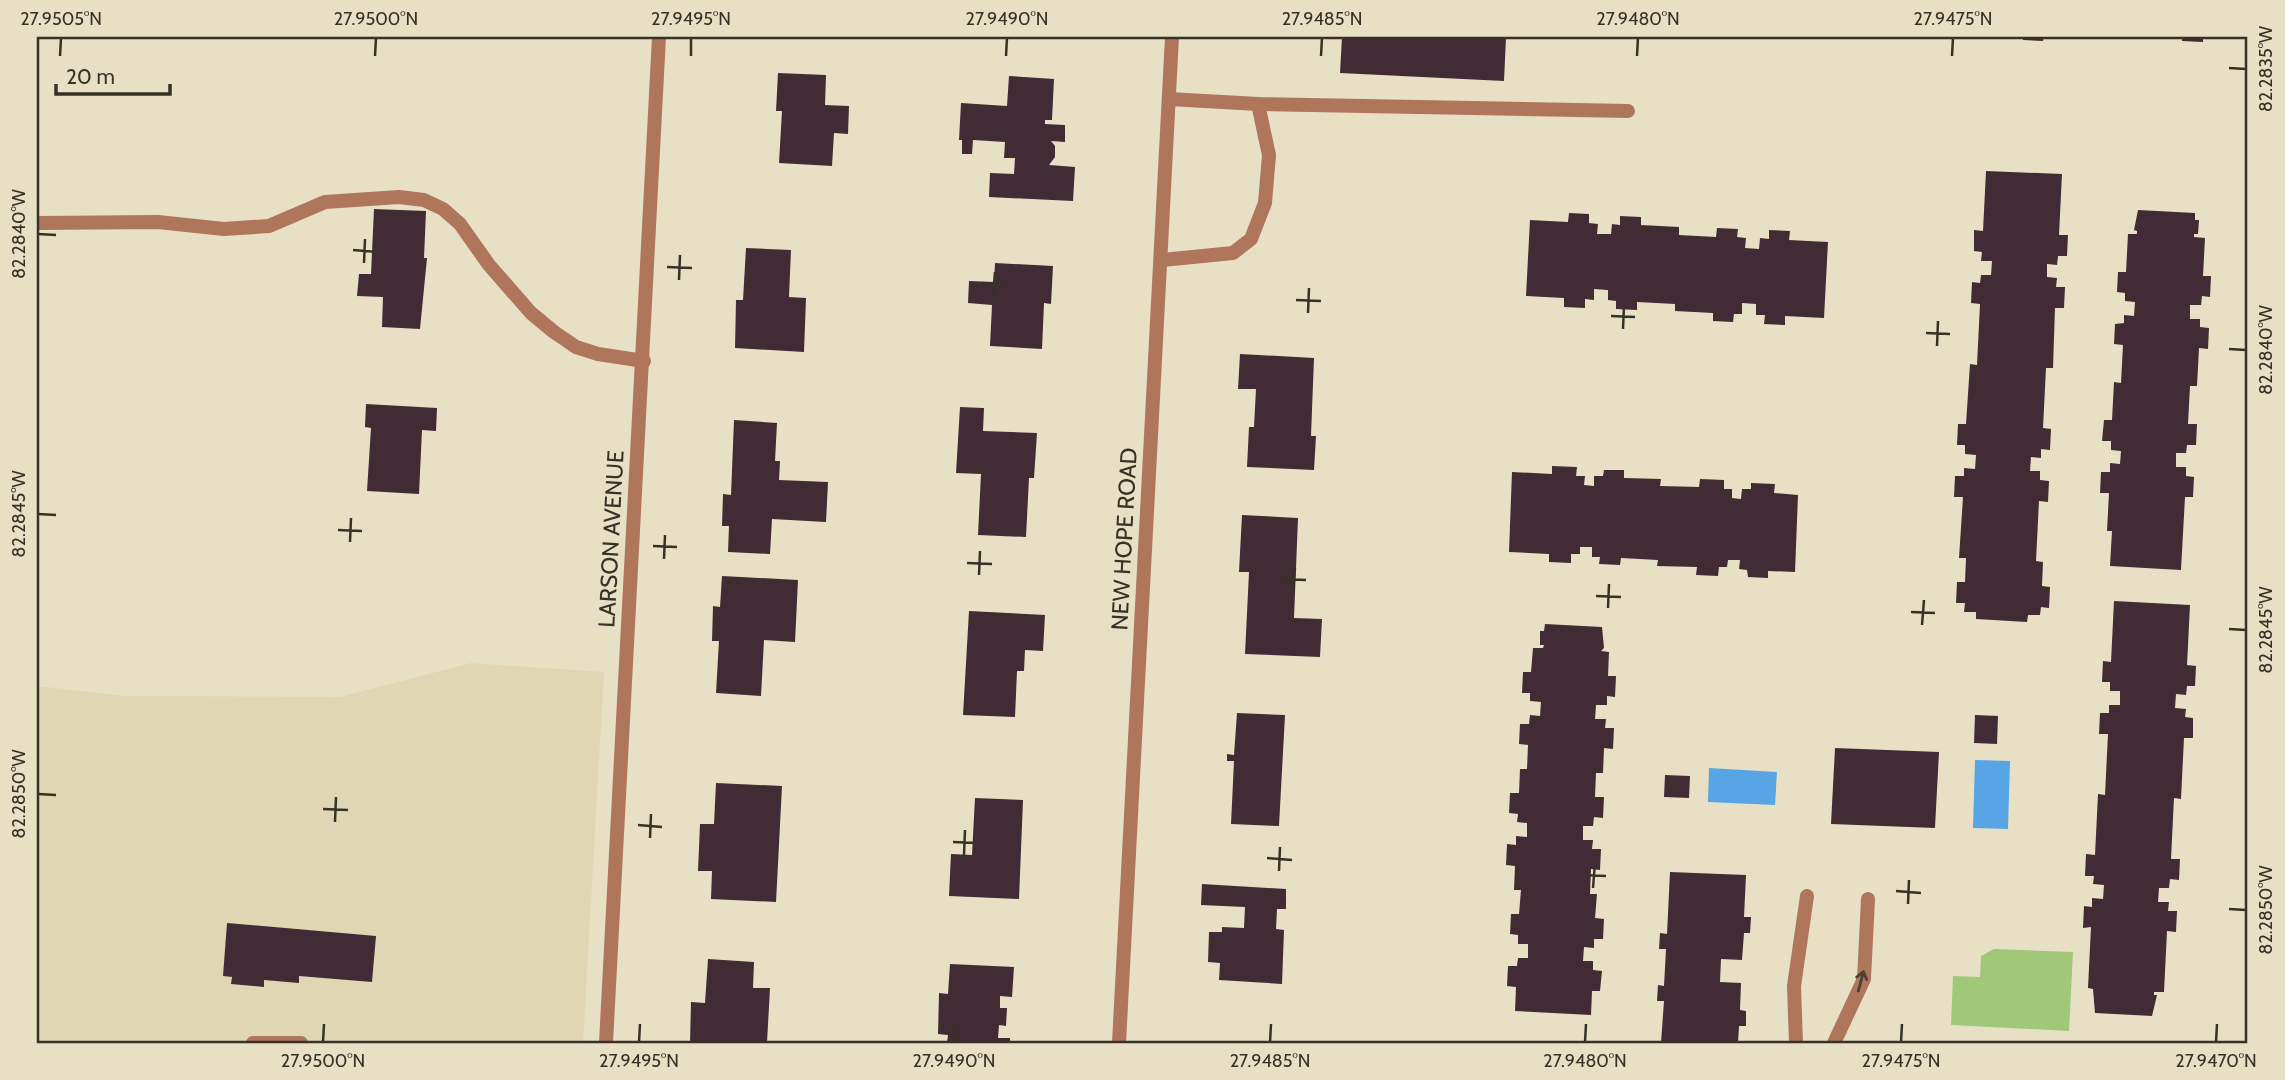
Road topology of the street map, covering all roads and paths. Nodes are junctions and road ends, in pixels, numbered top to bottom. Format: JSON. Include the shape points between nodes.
{"nodes":[{"id":1,"x":659,"y":37,"type":"edge"},
{"id":2,"x":1172,"y":37,"type":"edge"},
{"id":3,"x":1169,"y":99,"type":"junction"},
{"id":4,"x":1258,"y":104,"type":"junction"},
{"id":5,"x":1628,"y":111,"type":"dead end"},
{"id":6,"x":37,"y":223,"type":"edge"},
{"id":7,"x":1163,"y":260,"type":"junction"},
{"id":8,"x":644,"y":361,"type":"junction"},
{"id":9,"x":1807,"y":896,"type":"dead end"},
{"id":10,"x":1868,"y":899,"type":"dead end"},
{"id":11,"x":253,"y":1043,"type":"edge"},
{"id":12,"x":301,"y":1043,"type":"edge"},
{"id":13,"x":606,"y":1043,"type":"edge"},
{"id":14,"x":1119,"y":1043,"type":"edge"},
{"id":15,"x":1796,"y":1043,"type":"edge"},
{"id":16,"x":1834,"y":1043,"type":"edge"}],
"edges":[{"from":1,"to":8,"type":"street","name":"LARSON AVENUE"},
{"from":2,"to":3,"type":"street","name":"NEW HOPE ROAD"},
{"from":3,"to":4,"type":"street"},
{"from":3,"to":7,"type":"street","name":"NEW HOPE ROAD"},
{"from":4,"to":5,"type":"street"},
{"from":4,"to":7,"type":"street","via":[[1269,155],[1265,203],[1251,239],[1233,253]]},
{"from":6,"to":8,"type":"street","via":[[158,222],[224,229],[269,226],[325,202],[399,197],[424,200],[460,225],[531,313],[554,332],[598,354]]},
{"from":7,"to":14,"type":"street","name":"NEW HOPE ROAD"},
{"from":8,"to":13,"type":"street","name":"LARSON AVENUE"},
{"from":9,"to":15,"type":"street","via":[[1794,986]]},
{"from":16,"to":10,"type":"street","one_way":true,"via":[[1864,979]]},
{"from":11,"to":12,"type":"street"}]}
